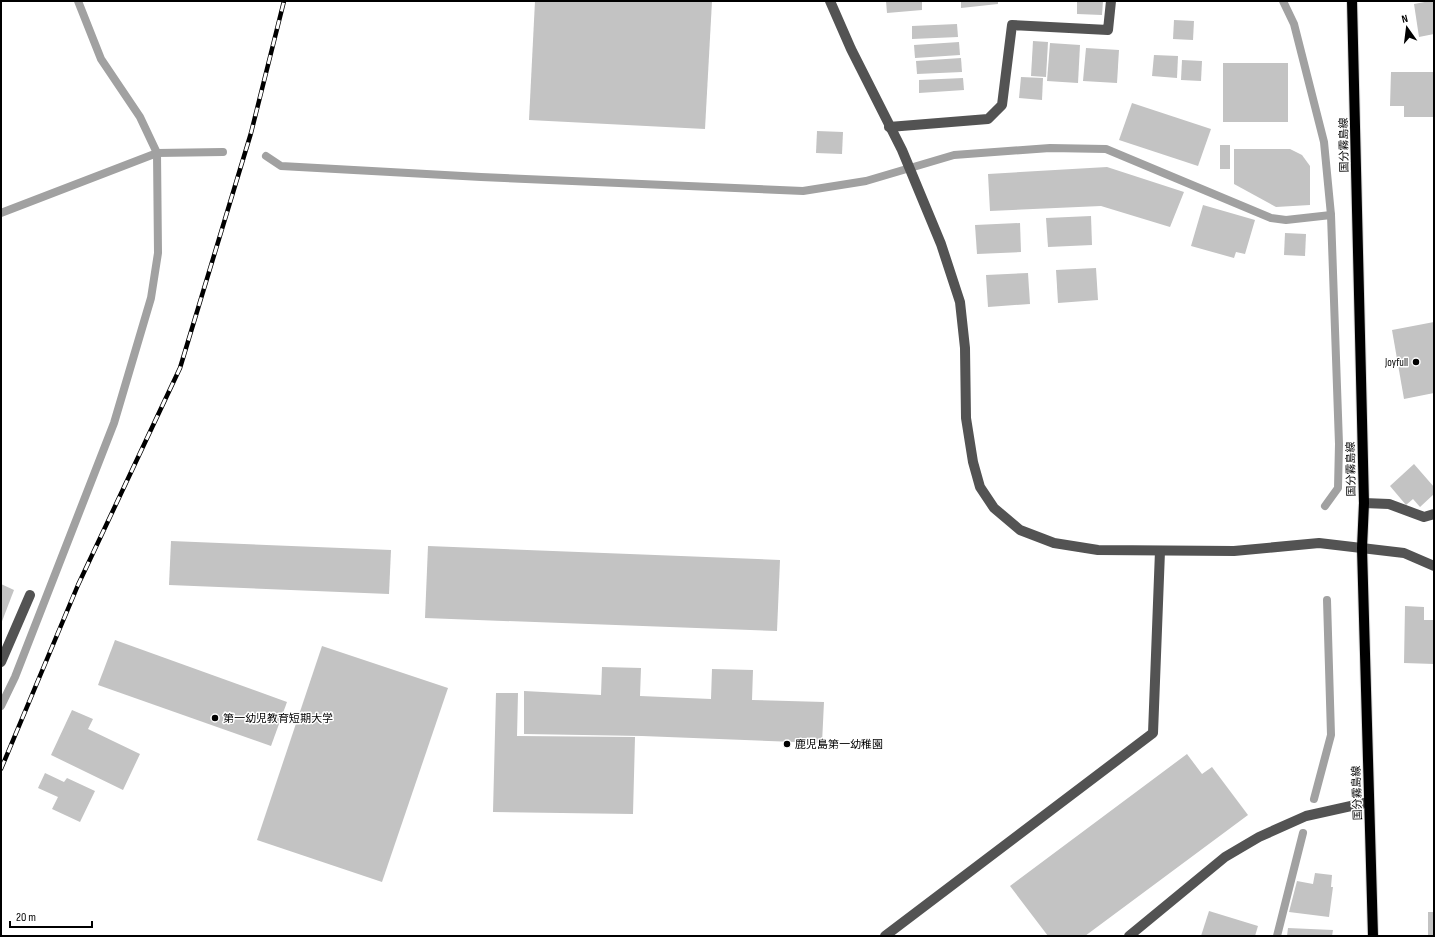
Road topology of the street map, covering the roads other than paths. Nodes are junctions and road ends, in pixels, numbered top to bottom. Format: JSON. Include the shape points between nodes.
{"nodes":[{"id":1,"x":830,"y":1,"type":"edge"},
{"id":2,"x":1111,"y":1,"type":"edge"},
{"id":3,"x":1352,"y":1,"type":"edge"},
{"id":4,"x":890,"y":127,"type":"junction"},
{"id":5,"x":1364,"y":503,"type":"junction"},
{"id":6,"x":1434,"y":514,"type":"edge"},
{"id":7,"x":1362,"y":548,"type":"junction"},
{"id":8,"x":1160,"y":551,"type":"junction"},
{"id":9,"x":1434,"y":566,"type":"edge"},
{"id":10,"x":30,"y":595,"type":"dead end"},
{"id":11,"x":1,"y":662,"type":"edge"},
{"id":12,"x":1369,"y":802,"type":"junction"},
{"id":13,"x":884,"y":936,"type":"edge"},
{"id":14,"x":1129,"y":936,"type":"edge"},
{"id":15,"x":1373,"y":936,"type":"edge"}],
"edges":[{"from":1,"to":4,"type":"street"},
{"from":2,"to":4,"type":"street","via":[[1108,30],[1012,25],[1002,105],[988,119]]},
{"from":3,"to":5,"type":"main road","name":"国分霧島線"},
{"from":4,"to":8,"type":"street","via":[[941,244],[960,302],[965,348],[966,418],[972,462],[980,487],[994,508],[1020,530],[1054,543],[1098,550]]},
{"from":5,"to":6,"type":"street","via":[[1389,504],[1424,517]]},
{"from":5,"to":7,"type":"main road","name":"国分霧島線"},
{"from":7,"to":8,"type":"street","via":[[1319,543],[1234,551]]},
{"from":7,"to":9,"type":"street","via":[[1404,553]]},
{"from":7,"to":12,"type":"main road","name":"国分霧島線"},
{"from":8,"to":13,"type":"street","via":[[1153,733]]},
{"from":10,"to":11,"type":"street"},
{"from":12,"to":14,"type":"street","via":[[1306,816],[1259,837],[1225,857]]},
{"from":12,"to":15,"type":"main road","name":"国分霧島線"}]}
